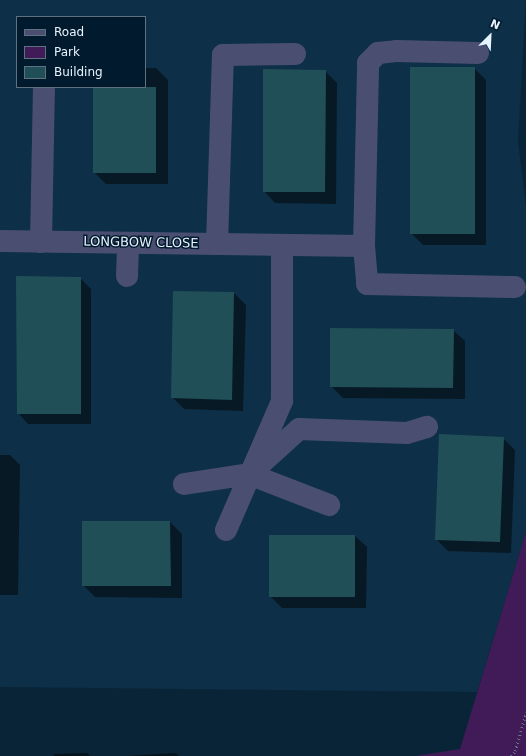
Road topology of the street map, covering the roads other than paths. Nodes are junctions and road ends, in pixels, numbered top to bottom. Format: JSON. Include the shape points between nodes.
{"nodes":[{"id":1,"x":478,"y":53,"type":"dead end"},
{"id":2,"x":295,"y":54,"type":"dead end"},
{"id":3,"x":44,"y":88,"type":"edge"},
{"id":4,"x":0,"y":241,"type":"edge"},
{"id":5,"x":41,"y":242,"type":"junction"},
{"id":6,"x":128,"y":243,"type":"junction"},
{"id":7,"x":217,"y":244,"type":"junction"},
{"id":8,"x":282,"y":245,"type":"junction"},
{"id":9,"x":364,"y":246,"type":"junction"},
{"id":10,"x":127,"y":276,"type":"dead end"},
{"id":11,"x":515,"y":287,"type":"dead end"},
{"id":12,"x":427,"y":427,"type":"dead end"},
{"id":13,"x":249,"y":474,"type":"junction"},
{"id":14,"x":184,"y":484,"type":"dead end"},
{"id":15,"x":329,"y":505,"type":"dead end"},
{"id":16,"x":226,"y":530,"type":"dead end"}],
"edges":[{"from":1,"to":9,"type":"street","via":[[396,51],[378,53],[368,63]]},
{"from":2,"to":7,"type":"street","via":[[223,54]]},
{"from":3,"to":5,"type":"street"},
{"from":4,"to":5,"type":"street","name":"LONGBOW CLOSE"},
{"from":5,"to":6,"type":"street","name":"LONGBOW CLOSE"},
{"from":6,"to":7,"type":"street","name":"LONGBOW CLOSE"},
{"from":6,"to":10,"type":"street"},
{"from":7,"to":8,"type":"street","name":"LONGBOW CLOSE"},
{"from":8,"to":9,"type":"street","name":"LONGBOW CLOSE"},
{"from":8,"to":13,"type":"street","via":[[282,401]]},
{"from":9,"to":11,"type":"street","via":[[367,284]]},
{"from":12,"to":13,"type":"street","via":[[407,433],[299,429]]},
{"from":13,"to":14,"type":"street"},
{"from":13,"to":15,"type":"street"},
{"from":13,"to":16,"type":"street"}]}
